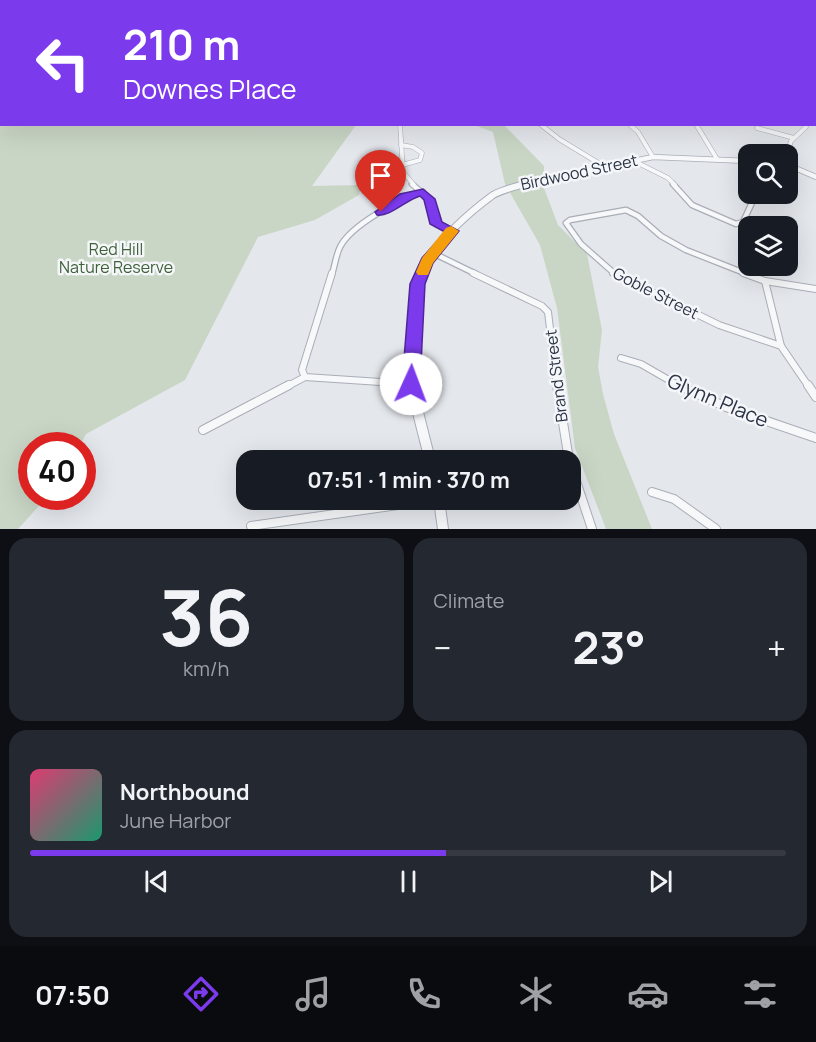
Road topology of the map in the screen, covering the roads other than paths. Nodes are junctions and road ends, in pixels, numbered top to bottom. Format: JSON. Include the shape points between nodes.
{"nodes":[{"id":1,"x":400,"y":126,"type":"edge"},
{"id":2,"x":543,"y":126,"type":"edge"},
{"id":3,"x":631,"y":126,"type":"edge"},
{"id":4,"x":697,"y":126,"type":"dead end"},
{"id":5,"x":806,"y":127,"type":"dead end"},
{"id":6,"x":757,"y":128,"type":"dead end"},
{"id":7,"x":794,"y":138,"type":"junction"},
{"id":8,"x":400,"y":144,"type":"junction"},
{"id":9,"x":790,"y":144,"type":"edge"},
{"id":10,"x":653,"y":157,"type":"junction"},
{"id":11,"x":717,"y":159,"type":"junction"},
{"id":12,"x":738,"y":160,"type":"edge"},
{"id":13,"x":634,"y":161,"type":"junction"},
{"id":14,"x":402,"y":165,"type":"junction"},
{"id":15,"x":605,"y":166,"type":"junction"},
{"id":16,"x":798,"y":169,"type":"edge"},
{"id":17,"x":816,"y":177,"type":"edge"},
{"id":18,"x":423,"y":192,"type":"junction"},
{"id":19,"x":751,"y":204,"type":"edge"},
{"id":20,"x":452,"y":231,"type":"junction"},
{"id":21,"x":433,"y":253,"type":"junction"},
{"id":22,"x":765,"y":281,"type":"junction"},
{"id":23,"x":816,"y":289,"type":"edge"},
{"id":24,"x":781,"y":346,"type":"junction"},
{"id":25,"x":621,"y":358,"type":"dead end"},
{"id":26,"x":305,"y":377,"type":"junction"},
{"id":27,"x":411,"y":384,"type":"junction"},
{"id":28,"x":816,"y":397,"type":"edge"},
{"id":29,"x":203,"y":430,"type":"dead end"},
{"id":30,"x":816,"y":438,"type":"edge"},
{"id":31,"x":428,"y":450,"type":"edge"},
{"id":32,"x":568,"y":450,"type":"edge"},
{"id":33,"x":652,"y":492,"type":"dead end"},
{"id":34,"x":581,"y":496,"type":"edge"},
{"id":35,"x":362,"y":510,"type":"edge"},
{"id":36,"x":440,"y":510,"type":"edge"},
{"id":37,"x":251,"y":526,"type":"dead end"},
{"id":38,"x":443,"y":529,"type":"edge"},
{"id":39,"x":592,"y":529,"type":"edge"},
{"id":40,"x":716,"y":529,"type":"edge"}],
"edges":[{"from":1,"to":8,"type":"street"},
{"from":2,"to":15,"type":"street"},
{"from":3,"to":10,"type":"street"},
{"from":4,"to":11,"type":"street"},
{"from":5,"to":7,"type":"street"},
{"from":6,"to":7,"type":"street"},
{"from":7,"to":9,"type":"street"},
{"from":8,"to":14,"type":"street"},
{"from":8,"to":14,"type":"street","via":[[422,153],[420,160]]},
{"from":10,"to":11,"type":"street","name":"Birdwood Street"},
{"from":10,"to":13,"type":"street","name":"Birdwood Street"},
{"from":11,"to":12,"type":"street","name":"Birdwood Street"},
{"from":13,"to":15,"type":"street","name":"Birdwood Street"},
{"from":13,"to":19,"type":"street","via":[[668,178],[692,205],[733,223],[743,222]]},
{"from":14,"to":18,"type":"street","via":[[406,178]]},
{"from":15,"to":20,"type":"street","name":"Birdwood Street","via":[[532,181],[495,194]]},
{"from":16,"to":17,"type":"street"},
{"from":18,"to":20,"type":"street","via":[[436,224]]},
{"from":18,"to":26,"type":"street","via":[[397,201],[341,245],[302,370]]},
{"from":20,"to":21,"type":"street","name":"Birdwood Street"},
{"from":21,"to":27,"type":"street","name":"Birdwood Street","via":[[418,284]]},
{"from":21,"to":32,"type":"street","name":"Brand Street","via":[[548,312]]},
{"from":22,"to":23,"type":"street","name":"Goble Street"},
{"from":22,"to":24,"type":"street"},
{"from":22,"to":24,"type":"street","name":"Goble Street","via":[[671,242],[626,210],[566,223],[620,278],[719,325]]},
{"from":24,"to":28,"type":"street"},
{"from":25,"to":30,"type":"street","name":"Glynn Place","via":[[643,365],[669,382],[723,406]]},
{"from":26,"to":27,"type":"street"},
{"from":26,"to":29,"type":"street"},
{"from":27,"to":31,"type":"street","name":"Birdwood Street"},
{"from":33,"to":40,"type":"street","via":[[674,499]]},
{"from":34,"to":39,"type":"street","name":"Brand Street"},
{"from":35,"to":37,"type":"street"},
{"from":36,"to":38,"type":"street"}]}
